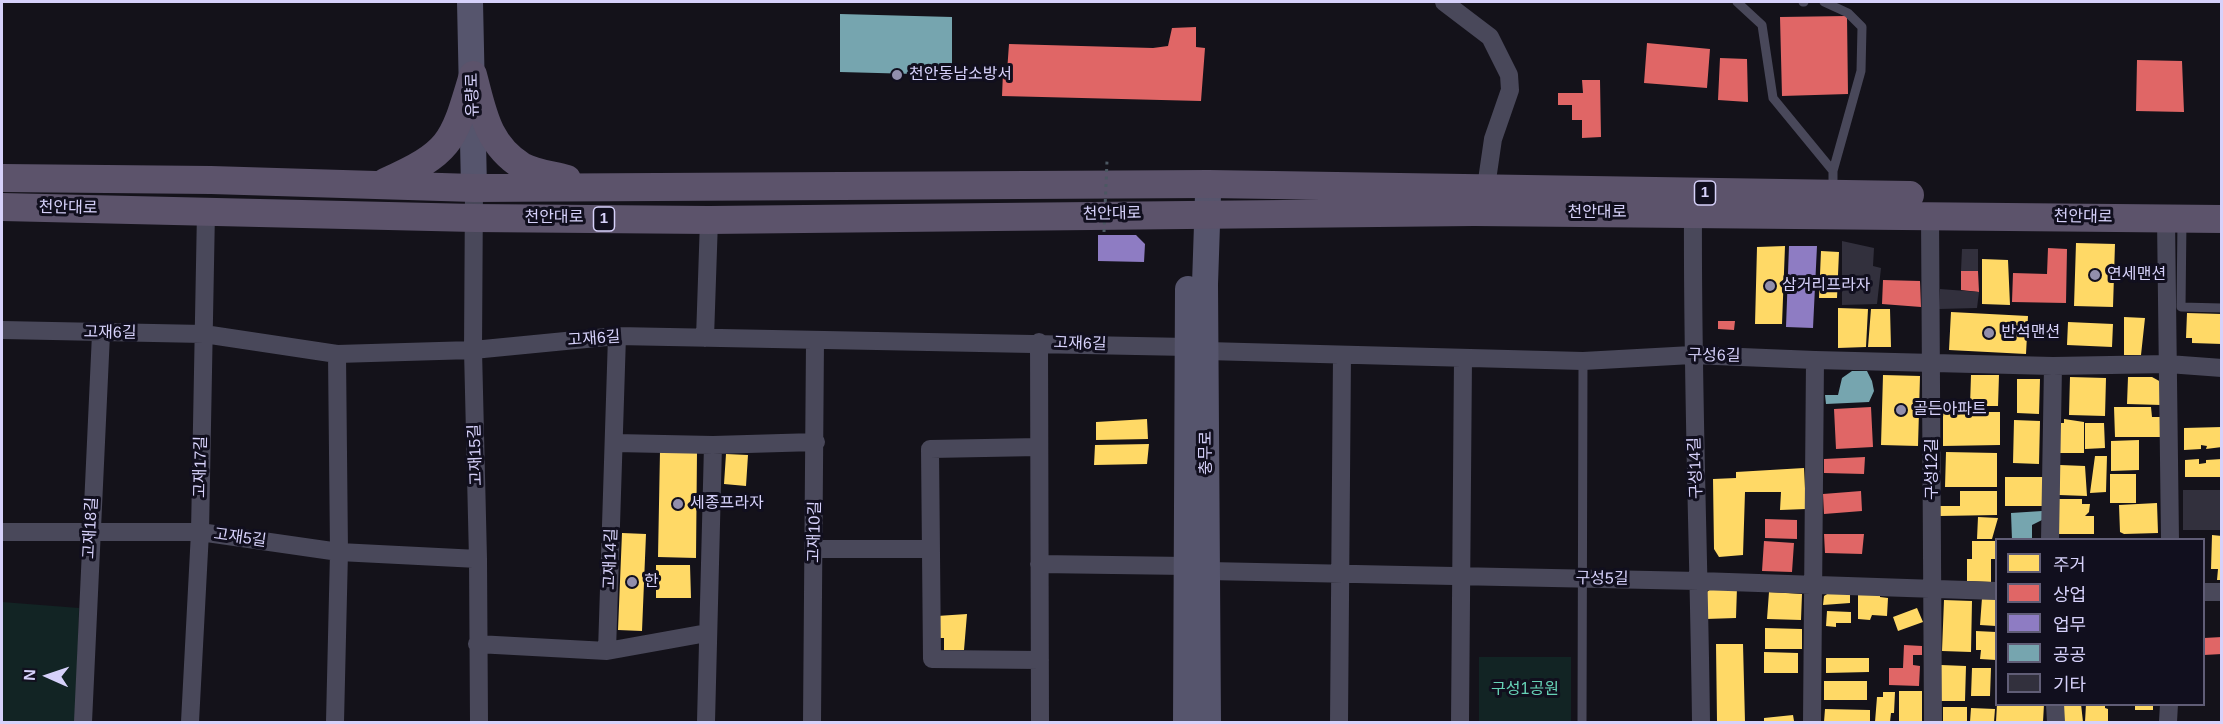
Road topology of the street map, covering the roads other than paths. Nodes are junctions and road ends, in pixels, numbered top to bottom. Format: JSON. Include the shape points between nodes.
{"nodes":[{"id":1,"x":470,"y":2,"type":"edge"},
{"id":2,"x":1444,"y":2,"type":"edge"},
{"id":3,"x":1737,"y":2,"type":"edge"},
{"id":4,"x":1824,"y":2,"type":"edge"},
{"id":5,"x":473,"y":75,"type":"junction"},
{"id":6,"x":2,"y":178,"type":"edge"},
{"id":7,"x":1833,"y":182,"type":"junction"},
{"id":8,"x":1199,"y":184,"type":"junction"},
{"id":9,"x":378,"y":185,"type":"junction"},
{"id":10,"x":1486,"y":186,"type":"junction"},
{"id":11,"x":474,"y":188,"type":"junction"},
{"id":12,"x":598,"y":188,"type":"junction"},
{"id":13,"x":2222,"y":201,"type":"edge"},
{"id":14,"x":2,"y":207,"type":"edge"},
{"id":15,"x":206,"y":211,"type":"junction"},
{"id":16,"x":1693,"y":213,"type":"junction"},
{"id":17,"x":1930,"y":214,"type":"junction"},
{"id":18,"x":1198,"y":215,"type":"junction"},
{"id":19,"x":474,"y":218,"type":"junction"},
{"id":20,"x":2174,"y":219,"type":"junction"},
{"id":21,"x":2222,"y":219,"type":"edge"},
{"id":22,"x":709,"y":220,"type":"junction"},
{"id":23,"x":2222,"y":308,"type":"edge"},
{"id":24,"x":2,"y":330,"type":"edge"},
{"id":25,"x":101,"y":334,"type":"junction"},
{"id":26,"x":204,"y":334,"type":"junction"},
{"id":27,"x":617,"y":336,"type":"junction"},
{"id":28,"x":705,"y":338,"type":"junction"},
{"id":29,"x":815,"y":340,"type":"junction"},
{"id":30,"x":1039,"y":342,"type":"junction"},
{"id":31,"x":1198,"y":349,"type":"junction"},
{"id":32,"x":473,"y":350,"type":"junction"},
{"id":33,"x":337,"y":354,"type":"junction"},
{"id":34,"x":1342,"y":355,"type":"junction"},
{"id":35,"x":1692,"y":355,"type":"junction"},
{"id":36,"x":1462,"y":358,"type":"junction"},
{"id":37,"x":1815,"y":360,"type":"junction"},
{"id":38,"x":1583,"y":361,"type":"junction"},
{"id":39,"x":1933,"y":362,"type":"junction"},
{"id":40,"x":2168,"y":364,"type":"junction"},
{"id":41,"x":2053,"y":366,"type":"junction"},
{"id":42,"x":2222,"y":368,"type":"edge"},
{"id":43,"x":816,"y":442,"type":"junction"},
{"id":44,"x":615,"y":443,"type":"junction"},
{"id":45,"x":713,"y":445,"type":"junction"},
{"id":46,"x":1039,"y":447,"type":"junction"},
{"id":47,"x":91,"y":530,"type":"junction"},
{"id":48,"x":2,"y":532,"type":"edge"},
{"id":49,"x":200,"y":532,"type":"junction"},
{"id":50,"x":2050,"y":538,"type":"edge"},
{"id":51,"x":2170,"y":538,"type":"edge"},
{"id":52,"x":815,"y":549,"type":"junction"},
{"id":53,"x":931,"y":549,"type":"junction"},
{"id":54,"x":339,"y":552,"type":"junction"},
{"id":55,"x":478,"y":559,"type":"junction"},
{"id":56,"x":1039,"y":564,"type":"junction"},
{"id":57,"x":1197,"y":568,"type":"junction"},
{"id":58,"x":1340,"y":573,"type":"junction"},
{"id":59,"x":1460,"y":576,"type":"junction"},
{"id":60,"x":1583,"y":579,"type":"junction"},
{"id":61,"x":1699,"y":581,"type":"junction"},
{"id":62,"x":1812,"y":585,"type":"junction"},
{"id":63,"x":1933,"y":589,"type":"junction"},
{"id":64,"x":1995,"y":591,"type":"edge"},
{"id":65,"x":2205,"y":592,"type":"edge"},
{"id":66,"x":2222,"y":592,"type":"edge"},
{"id":67,"x":707,"y":633,"type":"junction"},
{"id":68,"x":477,"y":644,"type":"junction"},
{"id":69,"x":607,"y":651,"type":"junction"},
{"id":70,"x":1040,"y":660,"type":"junction"},
{"id":71,"x":2055,"y":706,"type":"edge"},
{"id":72,"x":2169,"y":706,"type":"edge"},
{"id":73,"x":83,"y":723,"type":"edge"},
{"id":74,"x":190,"y":723,"type":"edge"},
{"id":75,"x":335,"y":723,"type":"edge"},
{"id":76,"x":478,"y":723,"type":"edge"},
{"id":77,"x":706,"y":723,"type":"edge"},
{"id":78,"x":812,"y":723,"type":"edge"},
{"id":79,"x":1040,"y":723,"type":"edge"},
{"id":80,"x":1186,"y":723,"type":"edge"},
{"id":81,"x":1208,"y":723,"type":"edge"},
{"id":82,"x":1339,"y":723,"type":"edge"},
{"id":83,"x":1460,"y":723,"type":"edge"},
{"id":84,"x":1582,"y":723,"type":"edge"},
{"id":85,"x":1701,"y":723,"type":"edge"},
{"id":86,"x":1812,"y":723,"type":"edge"},
{"id":87,"x":1933,"y":723,"type":"edge"},
{"id":88,"x":2056,"y":723,"type":"edge"},
{"id":89,"x":2168,"y":723,"type":"edge"}],
"edges":[{"from":1,"to":5,"type":"main road","name":"유량로"},
{"from":2,"to":10,"type":"street","via":[[1491,37],[1509,75],[1510,90],[1493,139]]},
{"from":3,"to":7,"type":"lane","via":[[1762,25],[1773,98]]},
{"from":4,"to":7,"type":"lane","via":[[1848,13],[1862,27],[1861,71]]},
{"from":5,"to":9,"type":"main road","via":[[450,141],[424,164]]},
{"from":5,"to":11,"type":"main road","name":"유량로"},
{"from":5,"to":12,"type":"main road","via":[[495,142],[523,166]]},
{"from":6,"to":9,"type":"main road","name":"천안대로","number":"1"},
{"from":7,"to":10,"type":"main road","name":"천안대로","number":"1","via":[[1707,193]]},
{"from":7,"to":13,"type":"main road","name":"천안대로","number":"1"},
{"from":8,"to":10,"type":"main road","name":"천안대로","number":"1"},
{"from":8,"to":12,"type":"main road","name":"천안대로","number":"1"},
{"from":8,"to":18,"type":"main road","name":"충무로"},
{"from":9,"to":11,"type":"main road","name":"천안대로","number":"1"},
{"from":11,"to":12,"type":"main road","name":"천안대로","number":"1"},
{"from":11,"to":19,"type":"street","name":"고재15길"},
{"from":14,"to":15,"type":"main road","name":"천안대로","number":"1"},
{"from":15,"to":19,"type":"main road","name":"천안대로","number":"1"},
{"from":15,"to":26,"type":"street","name":"고재17길"},
{"from":16,"to":17,"type":"main road","name":"천안대로","number":"1"},
{"from":16,"to":18,"type":"main road","name":"천안대로","number":"1"},
{"from":16,"to":35,"type":"street","name":"구성14길"},
{"from":17,"to":20,"type":"main road","name":"천안대로","number":"1"},
{"from":17,"to":39,"type":"street","name":"구성12길"},
{"from":18,"to":22,"type":"main road","name":"천안대로","number":"1"},
{"from":18,"to":31,"type":"main road","name":"충무로"},
{"from":19,"to":22,"type":"main road","name":"천안대로","number":"1"},
{"from":19,"to":32,"type":"street","name":"고재15길"},
{"from":20,"to":21,"type":"main road","name":"천안대로","number":"1"},
{"from":20,"to":23,"type":"lane","via":[[2181,307]]},
{"from":20,"to":40,"type":"street"},
{"from":22,"to":28,"type":"street"},
{"from":24,"to":25,"type":"street","name":"고재6길"},
{"from":25,"to":26,"type":"street","name":"고재6길"},
{"from":25,"to":47,"type":"street","name":"고재18길"},
{"from":26,"to":33,"type":"street","name":"고재6길"},
{"from":26,"to":49,"type":"street","name":"고재17길"},
{"from":27,"to":28,"type":"street","name":"고재6길"},
{"from":27,"to":32,"type":"street","name":"고재6길"},
{"from":27,"to":44,"type":"street","name":"고재14길"},
{"from":28,"to":29,"type":"street","name":"고재6길"},
{"from":29,"to":30,"type":"street","name":"고재6길"},
{"from":29,"to":43,"type":"street","name":"고재10길"},
{"from":30,"to":31,"type":"street","name":"고재6길"},
{"from":30,"to":46,"type":"street"},
{"from":31,"to":34,"type":"street","name":"구성6길"},
{"from":31,"to":57,"type":"main road","name":"충무로"},
{"from":32,"to":33,"type":"street","name":"고재6길"},
{"from":32,"to":55,"type":"street","name":"고재15길"},
{"from":33,"to":54,"type":"street"},
{"from":34,"to":36,"type":"street","name":"구성6길"},
{"from":34,"to":58,"type":"street"},
{"from":35,"to":37,"type":"street","name":"구성6길"},
{"from":35,"to":38,"type":"street","name":"구성6길"},
{"from":35,"to":61,"type":"street","name":"구성14길"},
{"from":36,"to":38,"type":"street","name":"구성6길"},
{"from":36,"to":59,"type":"street"},
{"from":37,"to":39,"type":"street","name":"구성6길"},
{"from":37,"to":62,"type":"street"},
{"from":38,"to":60,"type":"lane"},
{"from":39,"to":41,"type":"street","name":"구성6길"},
{"from":39,"to":63,"type":"street","name":"구성12길"},
{"from":40,"to":41,"type":"street","name":"구성6길"},
{"from":40,"to":42,"type":"street","name":"구성6길"},
{"from":40,"to":51,"type":"street"},
{"from":41,"to":50,"type":"street"},
{"from":43,"to":45,"type":"street"},
{"from":43,"to":52,"type":"street","name":"고재10길"},
{"from":44,"to":45,"type":"street"},
{"from":44,"to":69,"type":"street","name":"고재14길"},
{"from":45,"to":67,"type":"street"},
{"from":46,"to":53,"type":"street","via":[[930,449]]},
{"from":46,"to":56,"type":"street"},
{"from":47,"to":48,"type":"street","name":"고재5길"},
{"from":47,"to":49,"type":"street","name":"고재5길"},
{"from":47,"to":73,"type":"street","name":"고재18길"},
{"from":49,"to":54,"type":"street","name":"고재5길"},
{"from":49,"to":74,"type":"street","name":"고재17길"},
{"from":52,"to":53,"type":"street"},
{"from":52,"to":78,"type":"street","name":"고재10길"},
{"from":53,"to":70,"type":"street","via":[[932,659]]},
{"from":54,"to":55,"type":"street","name":"고재5길"},
{"from":54,"to":75,"type":"street"},
{"from":55,"to":68,"type":"street","name":"고재15길"},
{"from":56,"to":57,"type":"street"},
{"from":56,"to":70,"type":"street"},
{"from":57,"to":58,"type":"street","name":"구성5길"},
{"from":57,"to":80,"type":"main road","name":"충무로"},
{"from":57,"to":81,"type":"main road","name":"충무로"},
{"from":58,"to":59,"type":"street","name":"구성5길"},
{"from":58,"to":82,"type":"street"},
{"from":59,"to":60,"type":"street","name":"구성5길"},
{"from":59,"to":83,"type":"street"},
{"from":60,"to":61,"type":"street","name":"구성5길"},
{"from":60,"to":84,"type":"lane"},
{"from":61,"to":62,"type":"street","name":"구성5길"},
{"from":61,"to":85,"type":"street","name":"구성14길"},
{"from":62,"to":63,"type":"street","name":"구성5길"},
{"from":62,"to":86,"type":"street"},
{"from":63,"to":64,"type":"street","name":"구성5길"},
{"from":63,"to":87,"type":"street","name":"구성12길"},
{"from":65,"to":66,"type":"street"},
{"from":67,"to":69,"type":"street"},
{"from":67,"to":77,"type":"street"},
{"from":68,"to":69,"type":"street"},
{"from":68,"to":76,"type":"street","name":"고재15길"},
{"from":70,"to":79,"type":"street"},
{"from":71,"to":88,"type":"street"},
{"from":72,"to":89,"type":"street"}]}
